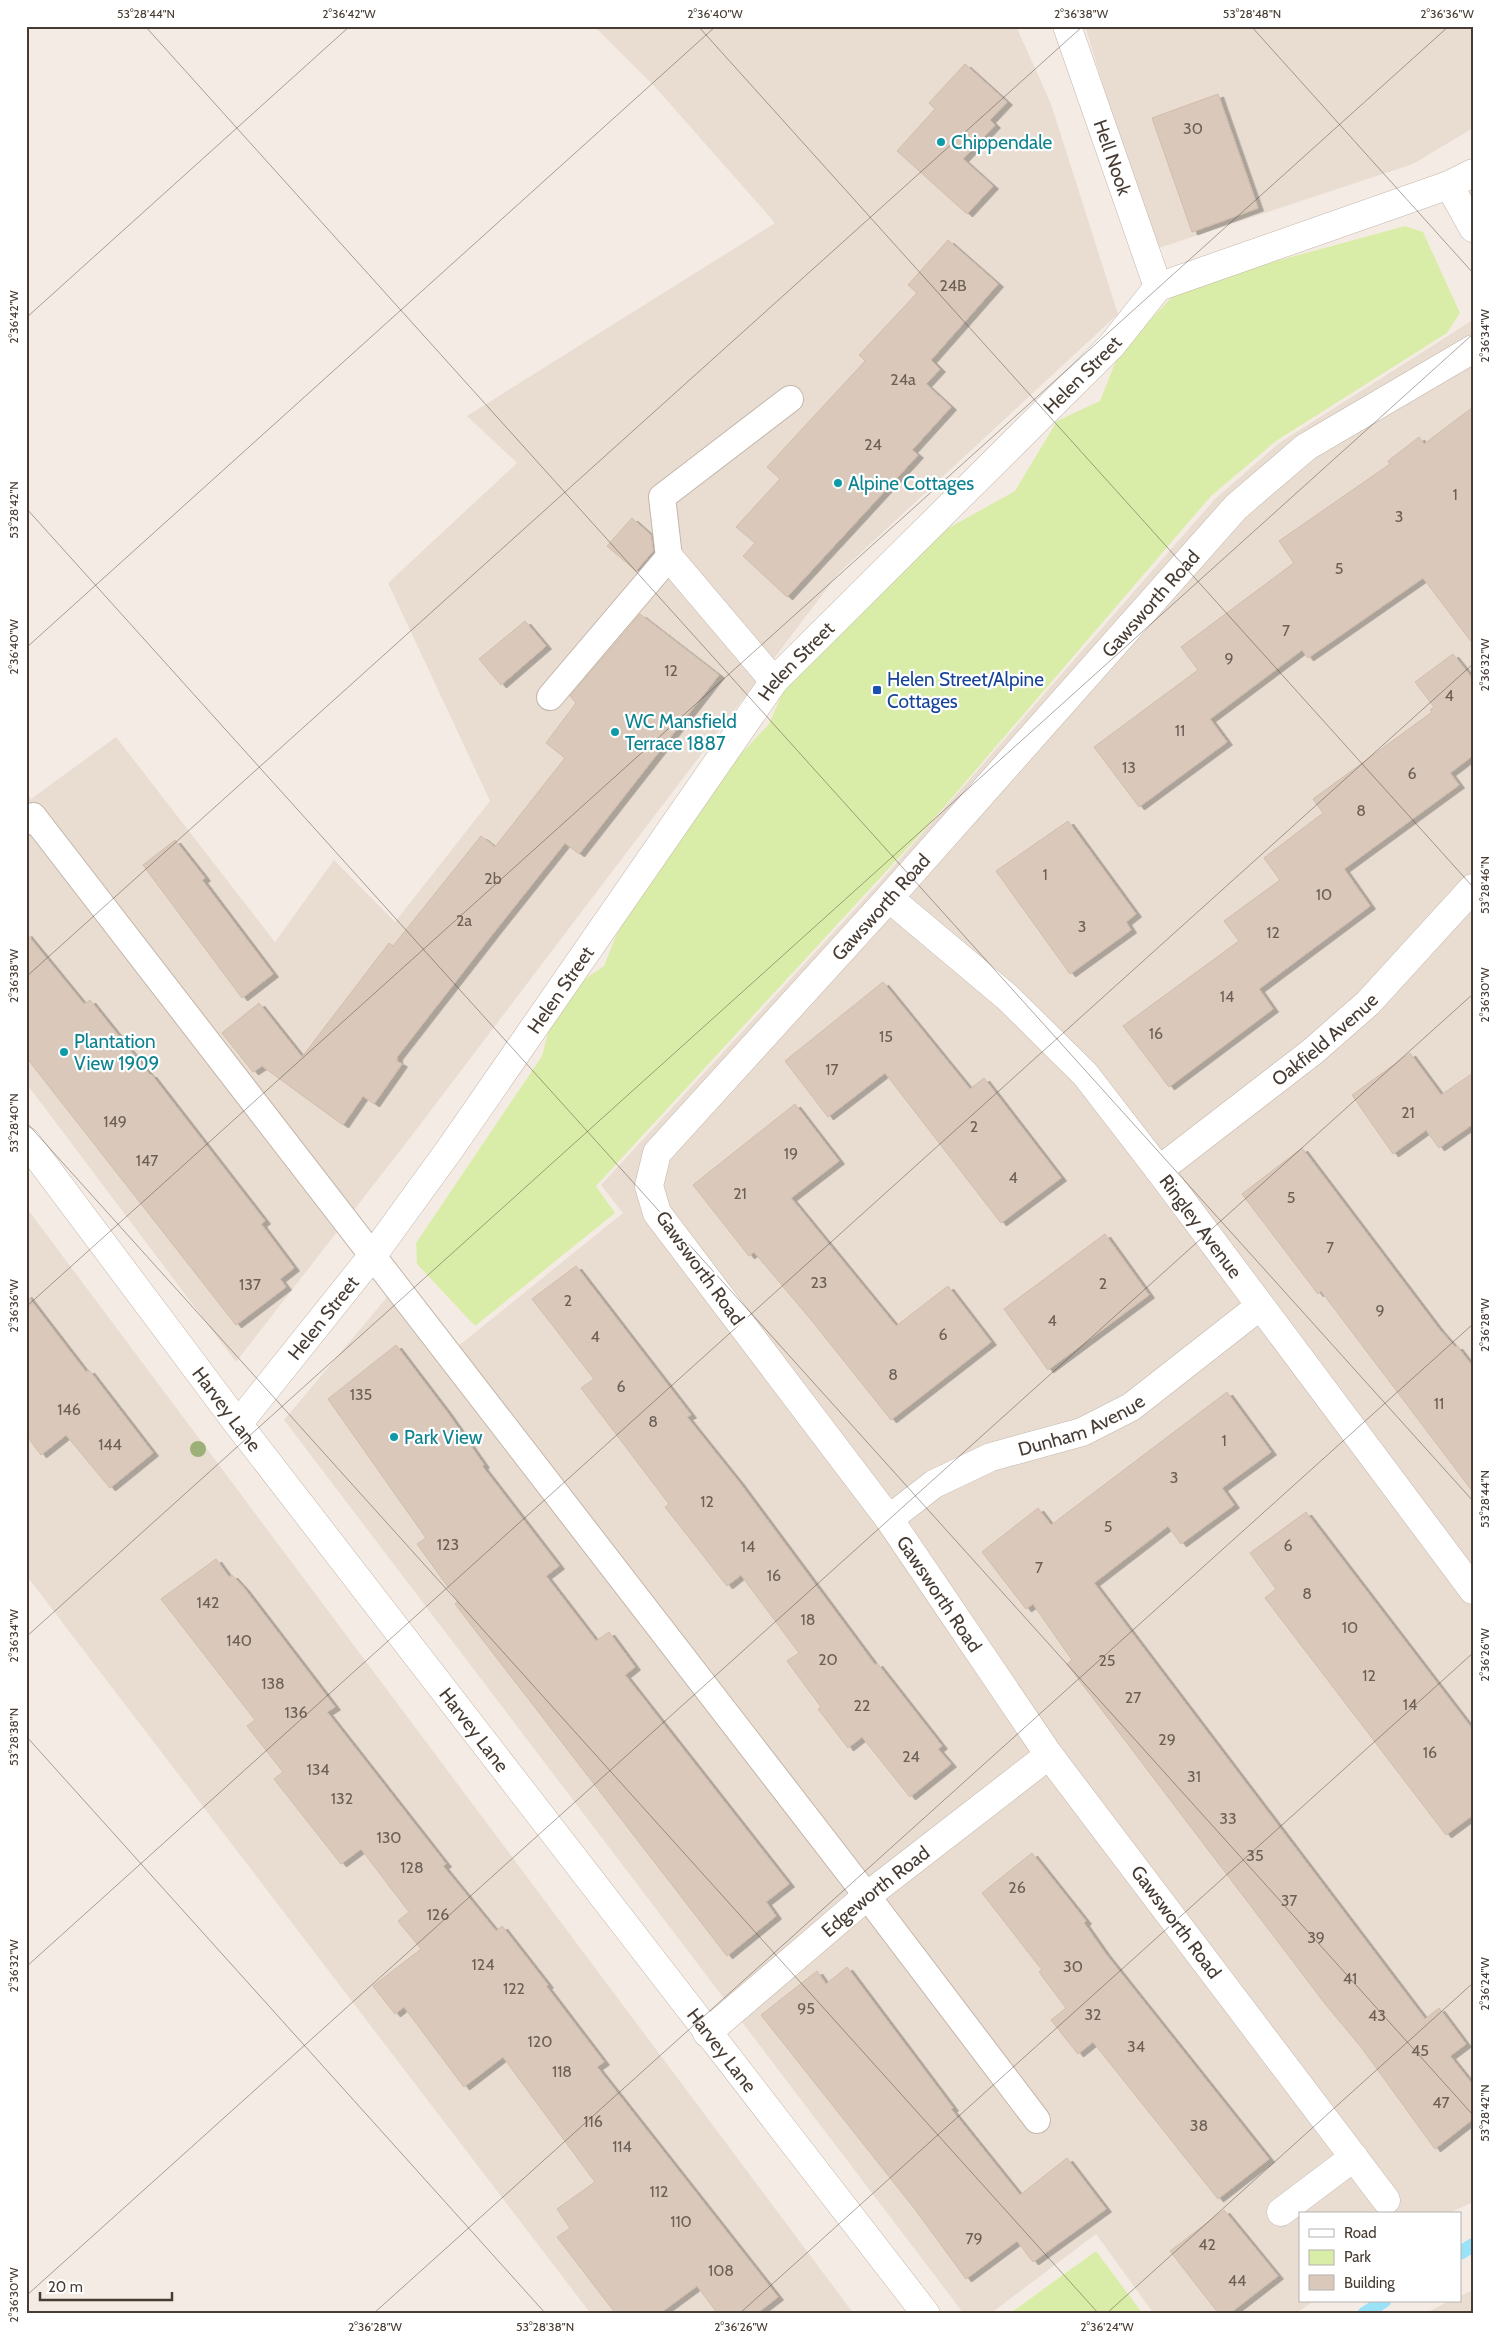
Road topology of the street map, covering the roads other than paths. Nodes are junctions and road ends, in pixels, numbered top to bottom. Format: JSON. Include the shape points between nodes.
{"nodes":[{"id":1,"x":1066,"y":26,"type":"edge"},
{"id":2,"x":1473,"y":173,"type":"edge"},
{"id":3,"x":1449,"y":185,"type":"junction"},
{"id":4,"x":1473,"y":228,"type":"edge"},
{"id":5,"x":1158,"y":287,"type":"junction"},
{"id":6,"x":1473,"y":349,"type":"edge"},
{"id":7,"x":790,"y":399,"type":"dead end"},
{"id":8,"x":669,"y":557,"type":"junction"},
{"id":9,"x":774,"y":681,"type":"junction"},
{"id":10,"x":550,"y":697,"type":"dead end"},
{"id":11,"x":26,"y":822,"type":"edge"},
{"id":12,"x":1470,"y":897,"type":"edge"},
{"id":13,"x":889,"y":898,"type":"junction"},
{"id":14,"x":26,"y":1141,"type":"edge"},
{"id":15,"x":1159,"y":1170,"type":"junction"},
{"id":16,"x":373,"y":1255,"type":"junction"},
{"id":17,"x":1260,"y":1306,"type":"junction"},
{"id":18,"x":238,"y":1424,"type":"junction"},
{"id":19,"x":889,"y":1520,"type":"junction"},
{"id":20,"x":1473,"y":1590,"type":"edge"},
{"id":21,"x":1049,"y":1755,"type":"junction"},
{"id":22,"x":867,"y":1896,"type":"junction"},
{"id":23,"x":707,"y":2033,"type":"junction"},
{"id":24,"x":1037,"y":2120,"type":"dead end"},
{"id":25,"x":1354,"y":2157,"type":"junction"},
{"id":26,"x":1386,"y":2200,"type":"dead end"},
{"id":27,"x":1281,"y":2212,"type":"dead end"},
{"id":28,"x":926,"y":2314,"type":"edge"}],
"edges":[{"from":1,"to":5,"type":"street","name":"Hell Nook"},
{"from":2,"to":3,"type":"street"},
{"from":3,"to":4,"type":"street"},
{"from":3,"to":5,"type":"street"},
{"from":5,"to":9,"type":"street","name":"Helen Street","via":[[1112,345]]},
{"from":6,"to":13,"type":"street","name":"Gawsworth Road","via":[[1306,447],[1236,507]]},
{"from":7,"to":8,"type":"lane","via":[[662,496]]},
{"from":8,"to":9,"type":"street"},
{"from":8,"to":10,"type":"lane"},
{"from":9,"to":16,"type":"street","name":"Helen Street"},
{"from":11,"to":16,"type":"lane","via":[[33,816]]},
{"from":12,"to":15,"type":"street","name":"Oakfield Avenue","via":[[1361,1009],[1312,1052]]},
{"from":13,"to":15,"type":"street","name":"Ringley Avenue","via":[[1007,997],[1085,1074]]},
{"from":13,"to":19,"type":"street","name":"Gawsworth Road","via":[[656,1153],[649,1186],[657,1213]]},
{"from":14,"to":18,"type":"street","name":"Harvey Lane"},
{"from":15,"to":17,"type":"street","name":"Ringley Avenue"},
{"from":16,"to":18,"type":"street","name":"Helen Street"},
{"from":16,"to":22,"type":"lane"},
{"from":17,"to":19,"type":"street","name":"Dunham Avenue","via":[[1131,1407],[1082,1432],[990,1457],[934,1484]]},
{"from":17,"to":20,"type":"street","name":"Ringley Avenue"},
{"from":18,"to":23,"type":"street","name":"Harvey Lane"},
{"from":19,"to":21,"type":"street","name":"Gawsworth Road"},
{"from":21,"to":22,"type":"street","name":"Edgeworth Road"},
{"from":21,"to":25,"type":"street","name":"Gawsworth Road"},
{"from":22,"to":23,"type":"street","name":"Edgeworth Road"},
{"from":22,"to":24,"type":"lane"},
{"from":23,"to":28,"type":"street","name":"Harvey Lane"},
{"from":25,"to":26,"type":"street","name":"Gawsworth Road"},
{"from":25,"to":27,"type":"street"}]}
